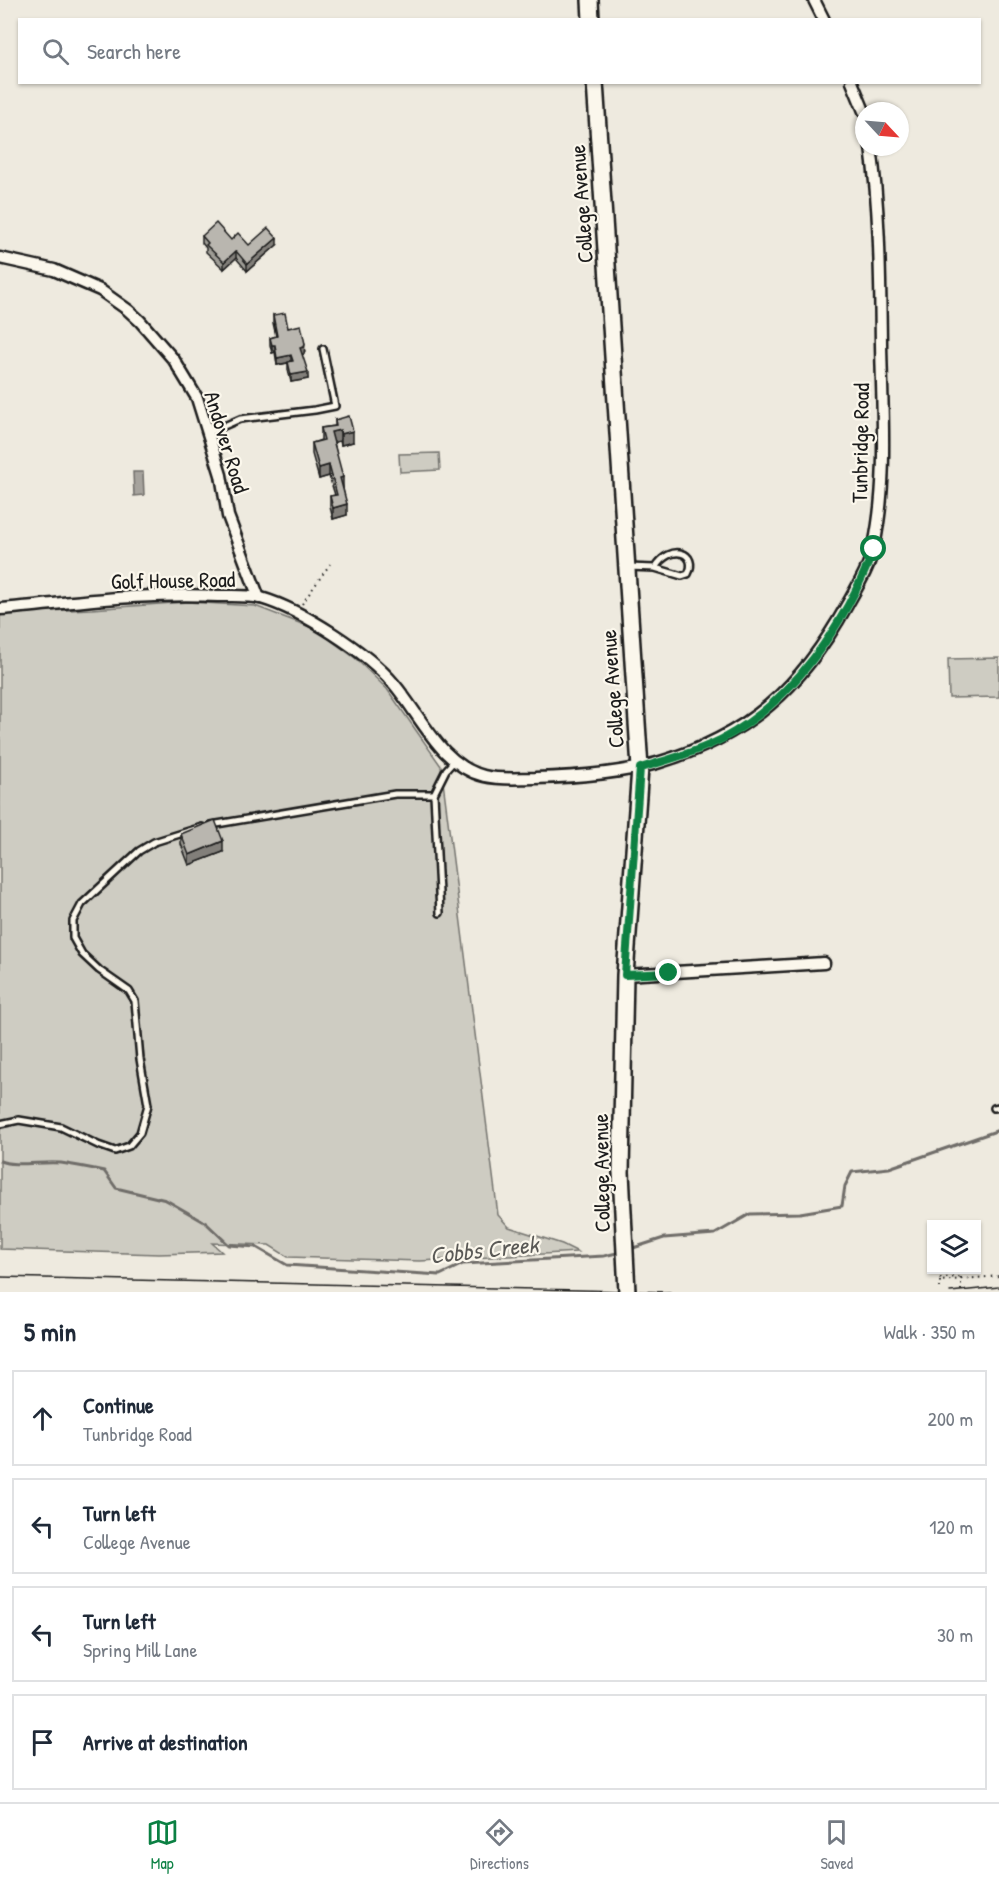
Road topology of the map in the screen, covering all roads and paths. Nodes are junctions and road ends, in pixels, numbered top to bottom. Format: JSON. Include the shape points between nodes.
{"nodes":[{"id":1,"x":590,"y":0,"type":"edge"},
{"id":2,"x":814,"y":0,"type":"edge"},
{"id":3,"x":591,"y":18,"type":"edge"},
{"id":4,"x":823,"y":18,"type":"edge"},
{"id":5,"x":595,"y":84,"type":"edge"},
{"id":6,"x":853,"y":84,"type":"edge"},
{"id":7,"x":860,"y":102,"type":"edge"},
{"id":8,"x":871,"y":156,"type":"edge"},
{"id":9,"x":0,"y":258,"type":"edge"},
{"id":10,"x":323,"y":349,"type":"dead end"},
{"id":11,"x":208,"y":433,"type":"junction"},
{"id":12,"x":330,"y":564,"type":"dead end"},
{"id":13,"x":627,"y":567,"type":"junction"},
{"id":14,"x":655,"y":568,"type":"junction"},
{"id":15,"x":259,"y":598,"type":"junction"},
{"id":16,"x":0,"y":609,"type":"edge"},
{"id":17,"x":295,"y":613,"type":"junction"},
{"id":18,"x":455,"y":760,"type":"junction"},
{"id":19,"x":640,"y":768,"type":"junction"},
{"id":20,"x":434,"y":794,"type":"junction"},
{"id":21,"x":440,"y":913,"type":"dead end"},
{"id":22,"x":824,"y":963,"type":"dead end"},
{"id":23,"x":625,"y":975,"type":"junction"},
{"id":24,"x":0,"y":1124,"type":"edge"},
{"id":25,"x":999,"y":1276,"type":"edge"},
{"id":26,"x":940,"y":1281,"type":"junction"},
{"id":27,"x":940,"y":1288,"type":"dead end"},
{"id":28,"x":627,"y":1292,"type":"edge"},
{"id":29,"x":961,"y":1292,"type":"edge"}],
"edges":[{"from":1,"to":3,"type":"main road"},
{"from":2,"to":4,"type":"street"},
{"from":5,"to":13,"type":"main road","name":"College Avenue"},
{"from":6,"to":7,"type":"street"},
{"from":8,"to":19,"type":"street","name":"Tunbridge Road","via":[[879,225],[883,460],[874,549],[813,660],[766,708],[722,739]]},
{"from":9,"to":11,"type":"street","name":"Andover Road","via":[[70,276],[100,290],[128,310],[151,332],[184,375],[197,398]]},
{"from":10,"to":11,"type":"lane","via":[[335,406],[240,419]]},
{"from":11,"to":15,"type":"street","name":"Andover Road","via":[[228,516]]},
{"from":12,"to":17,"type":"path"},
{"from":13,"to":14,"type":"lane"},
{"from":13,"to":19,"type":"main road","name":"College Avenue"},
{"from":14,"to":14,"type":"lane","via":[[682,576],[691,568],[682,553],[673,552]]},
{"from":15,"to":16,"type":"street","name":"Golf House Road","via":[[182,594]]},
{"from":15,"to":17,"type":"street","name":"Golf House Road"},
{"from":17,"to":18,"type":"street","name":"Golf House Road","via":[[339,638],[376,666]]},
{"from":18,"to":19,"type":"street","name":"Golf House Road","via":[[484,776],[509,778],[570,777]]},
{"from":18,"to":20,"type":"lane"},
{"from":19,"to":23,"type":"main road","name":"College Avenue"},
{"from":20,"to":21,"type":"lane"},
{"from":20,"to":24,"type":"lane","via":[[395,794],[195,828],[139,851],[82,904],[72,929],[82,954],[129,991],[135,1001],[148,1105],[140,1133],[129,1146],[115,1151],[61,1127],[19,1120]]},
{"from":22,"to":23,"type":"street"},
{"from":23,"to":28,"type":"main road","name":"College Avenue","bridge":true,"via":[[621,1172]]},
{"from":25,"to":26,"type":"path"},
{"from":26,"to":27,"type":"path"},
{"from":26,"to":29,"type":"path","bridge":true,"via":[[961,1277]]}]}
